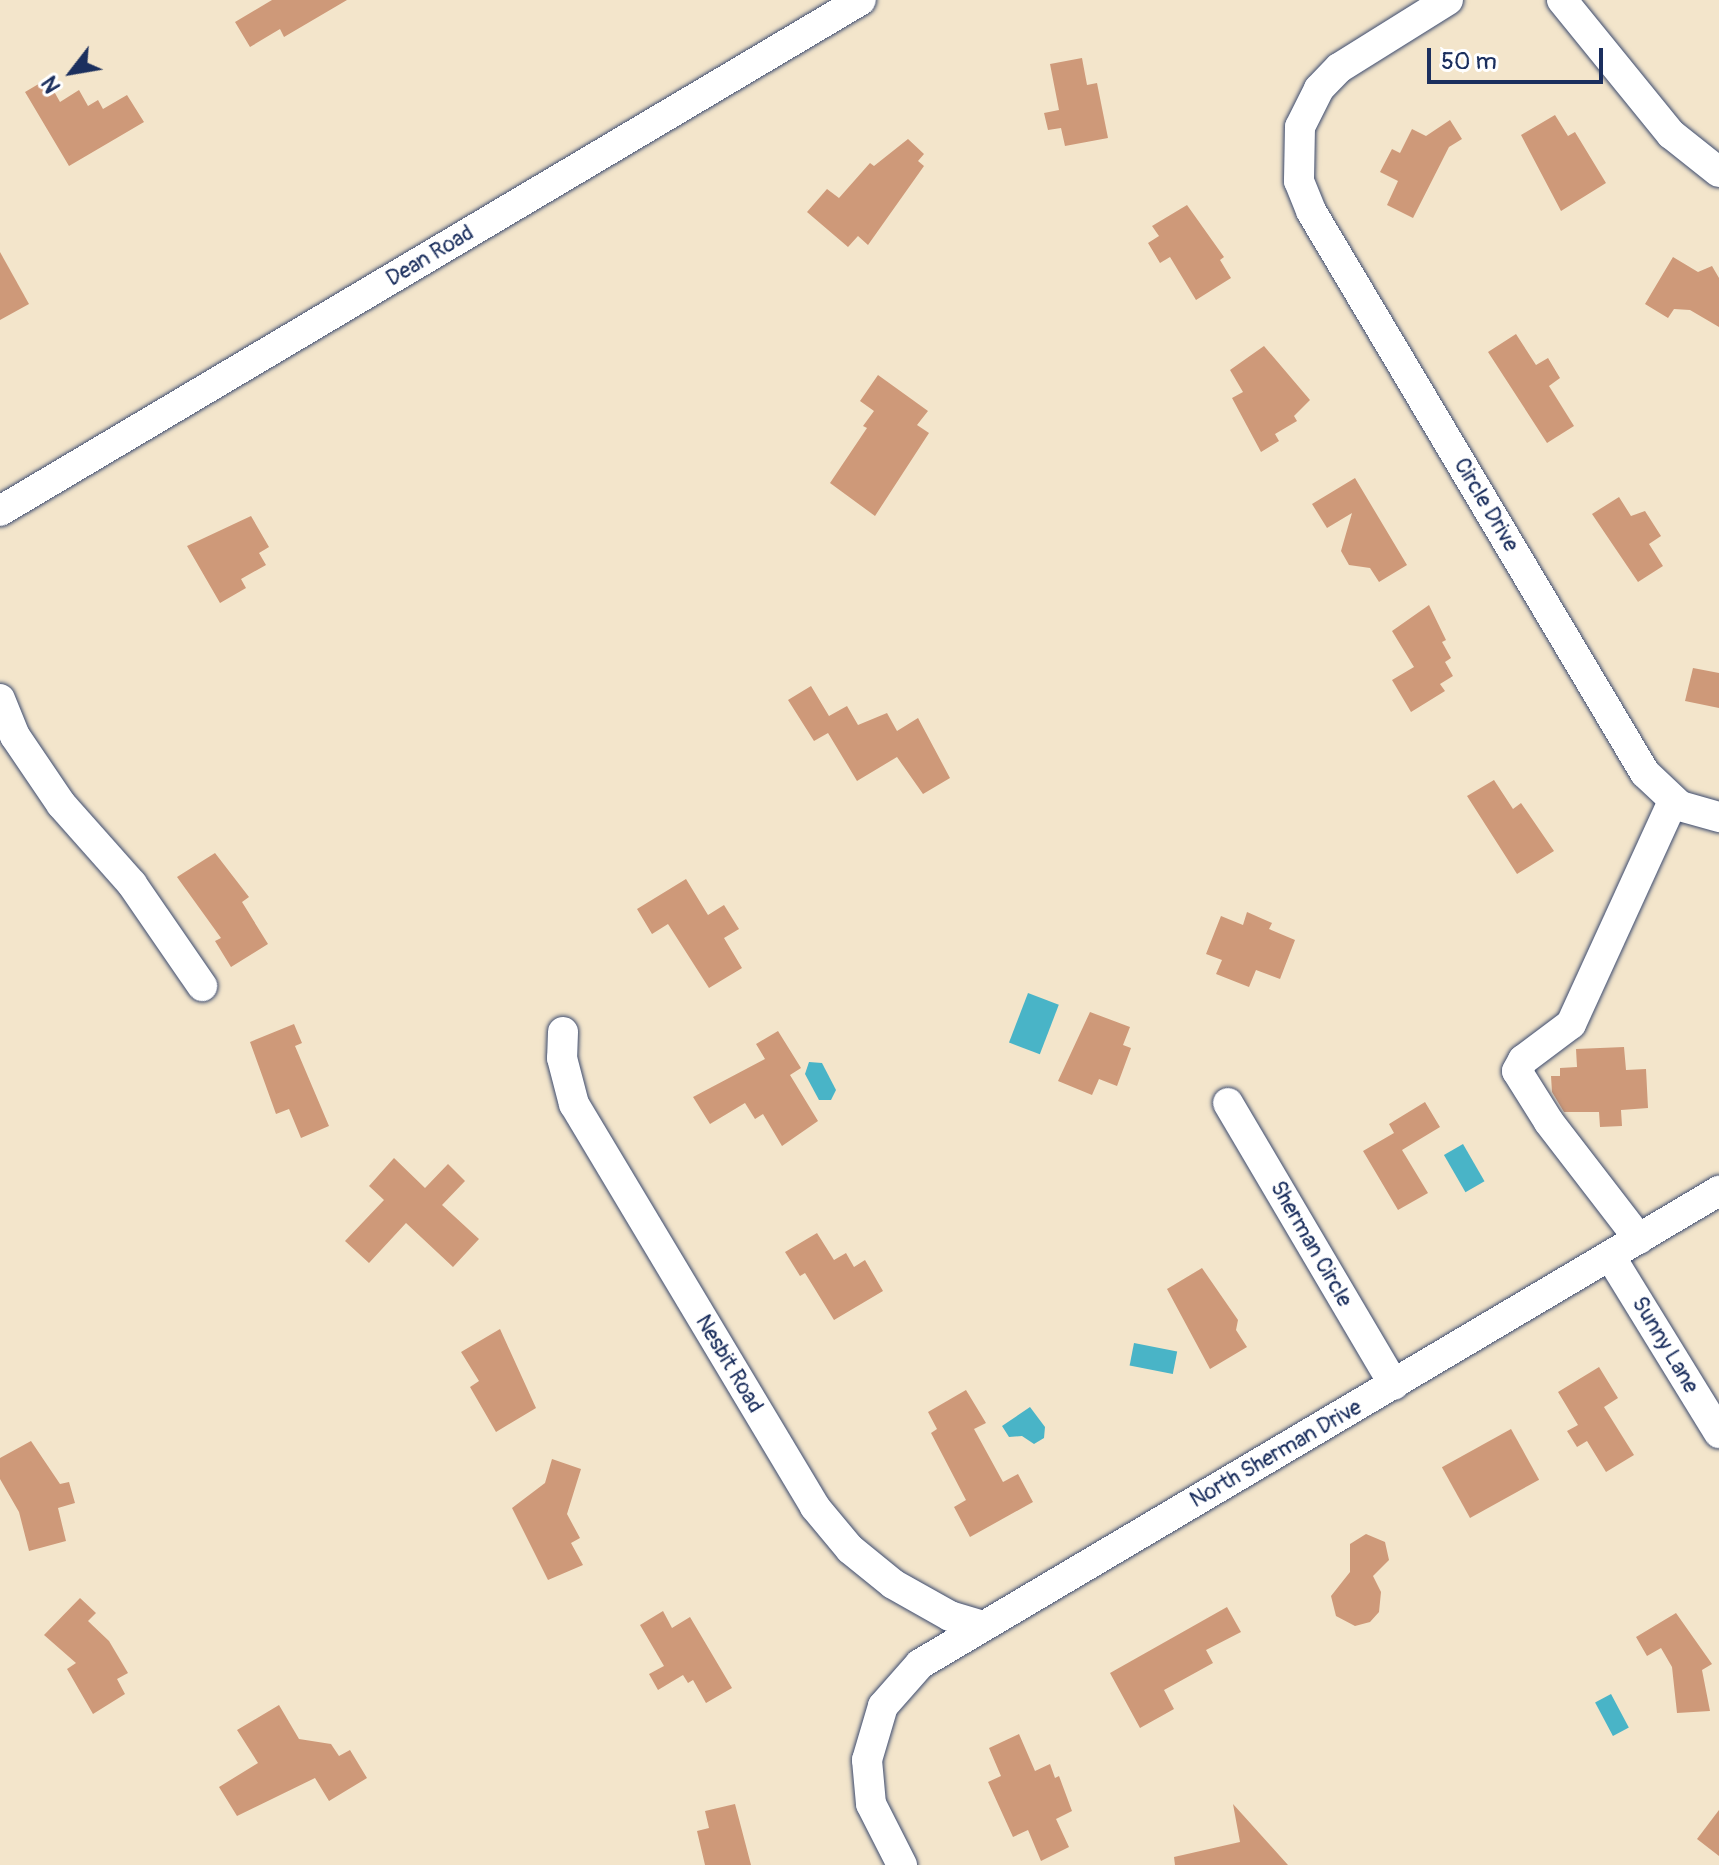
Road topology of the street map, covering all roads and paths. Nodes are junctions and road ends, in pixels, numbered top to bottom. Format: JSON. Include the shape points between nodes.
{"nodes":[{"id":1,"x":861,"y":0,"type":"edge"},
{"id":2,"x":1448,"y":0,"type":"edge"},
{"id":3,"x":1562,"y":0,"type":"edge"},
{"id":4,"x":1719,"y":172,"type":"edge"},
{"id":5,"x":0,"y":511,"type":"edge"},
{"id":6,"x":0,"y":699,"type":"edge"},
{"id":7,"x":1673,"y":801,"type":"junction"},
{"id":8,"x":1712,"y":816,"type":"edge"},
{"id":9,"x":202,"y":986,"type":"dead end"},
{"id":10,"x":563,"y":1032,"type":"dead end"},
{"id":11,"x":1228,"y":1103,"type":"dead end"},
{"id":12,"x":1719,"y":1191,"type":"edge"},
{"id":13,"x":1639,"y":1239,"type":"junction"},
{"id":14,"x":1610,"y":1256,"type":"junction"},
{"id":15,"x":1394,"y":1385,"type":"junction"},
{"id":16,"x":1719,"y":1433,"type":"edge"},
{"id":17,"x":983,"y":1626,"type":"junction"},
{"id":18,"x":902,"y":1865,"type":"edge"}],
"edges":[{"from":1,"to":5,"type":"street","name":"Dean Road"},
{"from":2,"to":7,"type":"street","name":"Circle Drive","via":[[1339,68],[1319,89],[1303,117],[1297,170],[1311,211],[1645,773]]},
{"from":3,"to":4,"type":"street","via":[[1671,134]]},
{"from":6,"to":9,"type":"street","via":[[15,736],[61,804],[132,884]]},
{"from":7,"to":8,"type":"street","name":"Circle Drive"},
{"from":7,"to":13,"type":"street","via":[[1571,1024],[1523,1060],[1517,1071],[1540,1110]]},
{"from":10,"to":17,"type":"street","name":"Nesbit Road","via":[[562,1058],[574,1104],[815,1507],[850,1549],[893,1584],[931,1607]]},
{"from":11,"to":15,"type":"street","name":"Sherman Circle"},
{"from":12,"to":13,"type":"street","name":"North Sherman Drive"},
{"from":13,"to":14,"type":"street","name":"North Sherman Drive"},
{"from":14,"to":15,"type":"street","name":"North Sherman Drive"},
{"from":14,"to":16,"type":"street","name":"Sunny Lane"},
{"from":15,"to":17,"type":"street","name":"North Sherman Drive"},
{"from":17,"to":18,"type":"street","name":"North Sherman Drive","via":[[902,1680],[883,1706],[869,1748],[871,1804]]}]}
